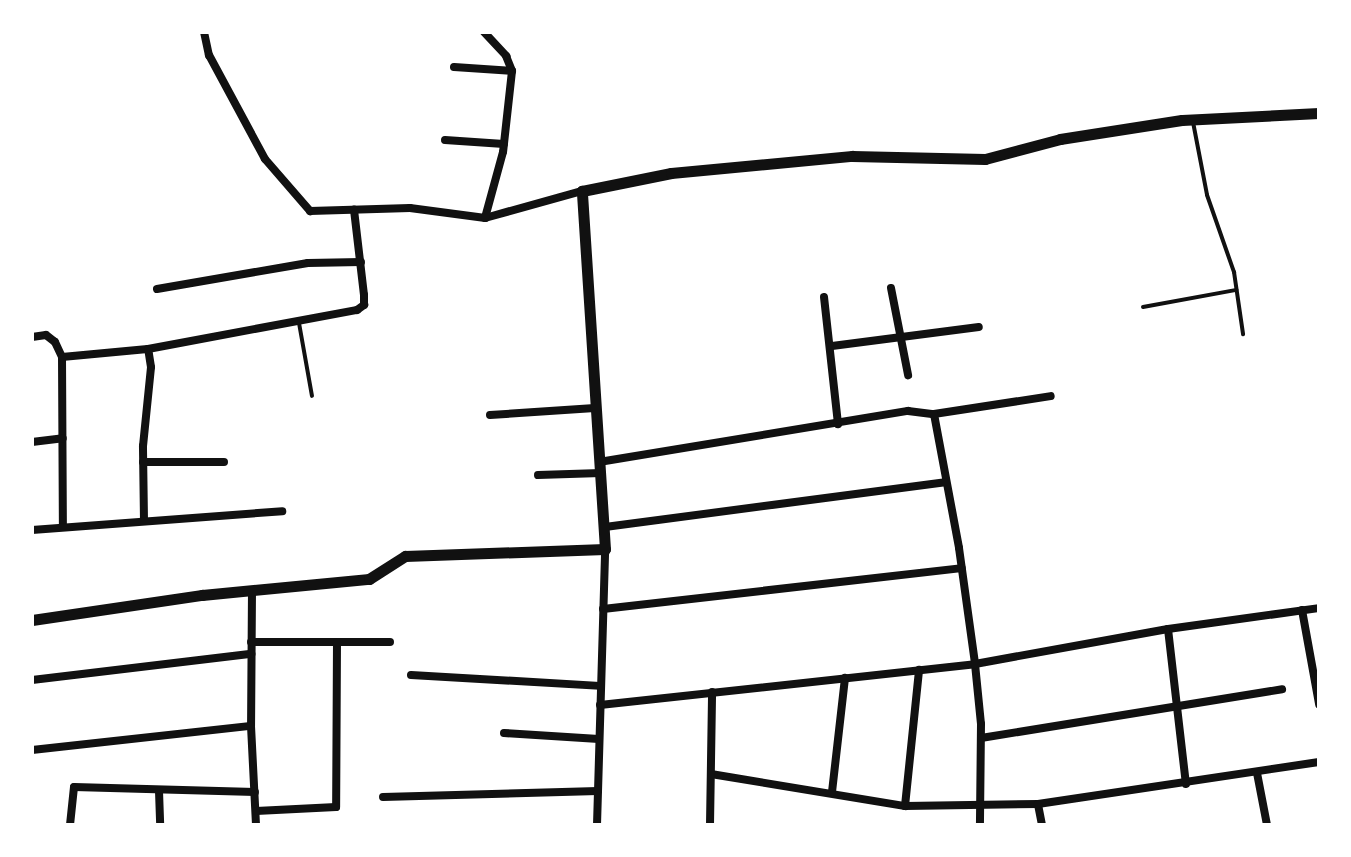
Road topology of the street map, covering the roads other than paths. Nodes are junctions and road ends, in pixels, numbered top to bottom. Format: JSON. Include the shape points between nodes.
{"nodes":[{"id":1,"x":204,"y":32,"type":"edge"},
{"id":2,"x":484,"y":32,"type":"edge"},
{"id":3,"x":454,"y":67,"type":"dead end"},
{"id":4,"x":512,"y":71,"type":"junction"},
{"id":5,"x":1319,"y":113,"type":"edge"},
{"id":6,"x":1192,"y":120,"type":"junction"},
{"id":7,"x":445,"y":140,"type":"dead end"},
{"id":8,"x":504,"y":144,"type":"junction"},
{"id":9,"x":582,"y":191,"type":"junction"},
{"id":10,"x":354,"y":210,"type":"junction"},
{"id":11,"x":485,"y":218,"type":"junction"},
{"id":12,"x":361,"y":262,"type":"junction"},
{"id":13,"x":891,"y":288,"type":"dead end"},
{"id":14,"x":157,"y":289,"type":"dead end"},
{"id":15,"x":1236,"y":290,"type":"junction"},
{"id":16,"x":824,"y":297,"type":"dead end"},
{"id":17,"x":1143,"y":307,"type":"dead end"},
{"id":18,"x":298,"y":321,"type":"junction"},
{"id":19,"x":979,"y":327,"type":"dead end"},
{"id":20,"x":1243,"y":334,"type":"dead end"},
{"id":21,"x":32,"y":337,"type":"edge"},
{"id":22,"x":901,"y":337,"type":"junction"},
{"id":23,"x":832,"y":346,"type":"junction"},
{"id":24,"x":148,"y":349,"type":"junction"},
{"id":25,"x":62,"y":357,"type":"junction"},
{"id":26,"x":908,"y":375,"type":"dead end"},
{"id":27,"x":312,"y":396,"type":"dead end"},
{"id":28,"x":1051,"y":396,"type":"dead end"},
{"id":29,"x":595,"y":408,"type":"junction"},
{"id":30,"x":934,"y":414,"type":"junction"},
{"id":31,"x":490,"y":415,"type":"dead end"},
{"id":32,"x":838,"y":424,"type":"junction"},
{"id":33,"x":63,"y":438,"type":"junction"},
{"id":34,"x":32,"y":442,"type":"edge"},
{"id":35,"x":143,"y":462,"type":"junction"},
{"id":36,"x":224,"y":462,"type":"dead end"},
{"id":37,"x":600,"y":467,"type":"junction"},
{"id":38,"x":538,"y":475,"type":"dead end"},
{"id":39,"x":945,"y":482,"type":"junction"},
{"id":40,"x":282,"y":511,"type":"dead end"},
{"id":41,"x":144,"y":521,"type":"junction"},
{"id":42,"x":63,"y":526,"type":"junction"},
{"id":43,"x":605,"y":527,"type":"junction"},
{"id":44,"x":32,"y":530,"type":"edge"},
{"id":45,"x":605,"y":549,"type":"junction"},
{"id":46,"x":962,"y":568,"type":"junction"},
{"id":47,"x":252,"y":590,"type":"junction"},
{"id":48,"x":1319,"y":608,"type":"edge"},
{"id":49,"x":603,"y":609,"type":"junction"},
{"id":50,"x":1302,"y":610,"type":"junction"},
{"id":51,"x":32,"y":620,"type":"edge"},
{"id":52,"x":1168,"y":629,"type":"junction"},
{"id":53,"x":251,"y":642,"type":"junction"},
{"id":54,"x":337,"y":642,"type":"junction"},
{"id":55,"x":390,"y":642,"type":"dead end"},
{"id":56,"x":251,"y":654,"type":"junction"},
{"id":57,"x":975,"y":664,"type":"junction"},
{"id":58,"x":919,"y":670,"type":"junction"},
{"id":59,"x":411,"y":675,"type":"dead end"},
{"id":60,"x":845,"y":678,"type":"junction"},
{"id":61,"x":32,"y":680,"type":"edge"},
{"id":62,"x":600,"y":686,"type":"junction"},
{"id":63,"x":1282,"y":689,"type":"dead end"},
{"id":64,"x":712,"y":692,"type":"junction"},
{"id":65,"x":1319,"y":704,"type":"edge"},
{"id":66,"x":600,"y":705,"type":"junction"},
{"id":67,"x":1177,"y":705,"type":"junction"},
{"id":68,"x":251,"y":726,"type":"junction"},
{"id":69,"x":504,"y":733,"type":"dead end"},
{"id":70,"x":981,"y":738,"type":"junction"},
{"id":71,"x":599,"y":739,"type":"junction"},
{"id":72,"x":32,"y":750,"type":"edge"},
{"id":73,"x":1319,"y":762,"type":"edge"},
{"id":74,"x":1257,"y":773,"type":"junction"},
{"id":75,"x":711,"y":774,"type":"junction"},
{"id":76,"x":1186,"y":784,"type":"junction"},
{"id":77,"x":159,"y":791,"type":"junction"},
{"id":78,"x":598,"y":791,"type":"junction"},
{"id":79,"x":255,"y":792,"type":"junction"},
{"id":80,"x":832,"y":792,"type":"junction"},
{"id":81,"x":383,"y":797,"type":"dead end"},
{"id":82,"x":1038,"y":804,"type":"junction"},
{"id":83,"x":905,"y":806,"type":"junction"},
{"id":84,"x":980,"y":807,"type":"junction"},
{"id":85,"x":256,"y":811,"type":"junction"},
{"id":86,"x":70,"y":825,"type":"edge"},
{"id":87,"x":160,"y":825,"type":"edge"},
{"id":88,"x":256,"y":825,"type":"edge"},
{"id":89,"x":597,"y":825,"type":"edge"},
{"id":90,"x":710,"y":825,"type":"edge"},
{"id":91,"x":980,"y":825,"type":"edge"},
{"id":92,"x":1042,"y":825,"type":"edge"},
{"id":93,"x":1267,"y":825,"type":"edge"}],
"edges":[{"from":1,"to":10,"type":"street","via":[[209,55],[265,159],[310,211]]},
{"from":2,"to":4,"type":"street"},
{"from":3,"to":4,"type":"street"},
{"from":4,"to":8,"type":"street"},
{"from":5,"to":6,"type":"street"},
{"from":6,"to":9,"type":"street","via":[[1060,139],[985,159],[852,156],[671,173]]},
{"from":6,"to":15,"type":"lane","via":[[1207,195]]},
{"from":7,"to":8,"type":"street"},
{"from":8,"to":11,"type":"street"},
{"from":9,"to":11,"type":"street"},
{"from":9,"to":29,"type":"street"},
{"from":10,"to":11,"type":"street","via":[[410,208]]},
{"from":10,"to":12,"type":"street"},
{"from":12,"to":14,"type":"street","via":[[308,263]]},
{"from":12,"to":18,"type":"street","via":[[364,305]]},
{"from":13,"to":22,"type":"street"},
{"from":15,"to":17,"type":"lane"},
{"from":15,"to":20,"type":"lane"},
{"from":16,"to":23,"type":"street"},
{"from":18,"to":24,"type":"street"},
{"from":18,"to":27,"type":"lane"},
{"from":19,"to":22,"type":"street"},
{"from":21,"to":25,"type":"street","via":[[46,335]]},
{"from":22,"to":23,"type":"street"},
{"from":22,"to":26,"type":"street"},
{"from":23,"to":32,"type":"street"},
{"from":24,"to":25,"type":"street"},
{"from":24,"to":35,"type":"street"},
{"from":25,"to":33,"type":"street"},
{"from":28,"to":30,"type":"street"},
{"from":29,"to":31,"type":"street"},
{"from":29,"to":37,"type":"street"},
{"from":30,"to":32,"type":"street","via":[[908,411]]},
{"from":30,"to":39,"type":"street"},
{"from":32,"to":37,"type":"street"},
{"from":33,"to":34,"type":"street"},
{"from":33,"to":42,"type":"street"},
{"from":35,"to":36,"type":"street"},
{"from":35,"to":41,"type":"street"},
{"from":37,"to":38,"type":"street"},
{"from":37,"to":43,"type":"street"},
{"from":39,"to":43,"type":"street"},
{"from":39,"to":46,"type":"street"},
{"from":40,"to":41,"type":"street"},
{"from":41,"to":42,"type":"street"},
{"from":42,"to":44,"type":"street"},
{"from":43,"to":45,"type":"street"},
{"from":45,"to":47,"type":"street","via":[[405,556],[369,579]]},
{"from":45,"to":49,"type":"street"},
{"from":46,"to":49,"type":"street"},
{"from":46,"to":57,"type":"street"},
{"from":47,"to":51,"type":"street"},
{"from":47,"to":53,"type":"street"},
{"from":48,"to":50,"type":"street"},
{"from":49,"to":62,"type":"street"},
{"from":50,"to":52,"type":"street"},
{"from":50,"to":65,"type":"street"},
{"from":52,"to":57,"type":"street"},
{"from":52,"to":67,"type":"street"},
{"from":53,"to":54,"type":"street"},
{"from":53,"to":56,"type":"street"},
{"from":54,"to":55,"type":"street"},
{"from":54,"to":85,"type":"street","via":[[336,807]]},
{"from":56,"to":61,"type":"street"},
{"from":56,"to":68,"type":"street"},
{"from":57,"to":58,"type":"street"},
{"from":57,"to":70,"type":"street"},
{"from":58,"to":60,"type":"street"},
{"from":58,"to":83,"type":"street"},
{"from":59,"to":62,"type":"street"},
{"from":60,"to":64,"type":"street"},
{"from":60,"to":80,"type":"street"},
{"from":62,"to":66,"type":"street"},
{"from":63,"to":67,"type":"street"},
{"from":64,"to":66,"type":"street"},
{"from":64,"to":75,"type":"street"},
{"from":66,"to":71,"type":"street"},
{"from":67,"to":70,"type":"street"},
{"from":67,"to":76,"type":"street"},
{"from":68,"to":72,"type":"street"},
{"from":68,"to":79,"type":"street"},
{"from":69,"to":71,"type":"street"},
{"from":70,"to":84,"type":"street"},
{"from":71,"to":78,"type":"street"},
{"from":73,"to":74,"type":"street"},
{"from":74,"to":76,"type":"street"},
{"from":74,"to":93,"type":"street"},
{"from":75,"to":80,"type":"street"},
{"from":75,"to":90,"type":"street"},
{"from":76,"to":82,"type":"street"},
{"from":77,"to":79,"type":"street"},
{"from":77,"to":86,"type":"street","via":[[74,787]]},
{"from":77,"to":87,"type":"street"},
{"from":78,"to":81,"type":"street"},
{"from":78,"to":89,"type":"street"},
{"from":79,"to":85,"type":"street"},
{"from":80,"to":83,"type":"street"},
{"from":82,"to":84,"type":"street"},
{"from":82,"to":92,"type":"street"},
{"from":83,"to":84,"type":"street"},
{"from":84,"to":91,"type":"street"},
{"from":85,"to":88,"type":"street"}]}
